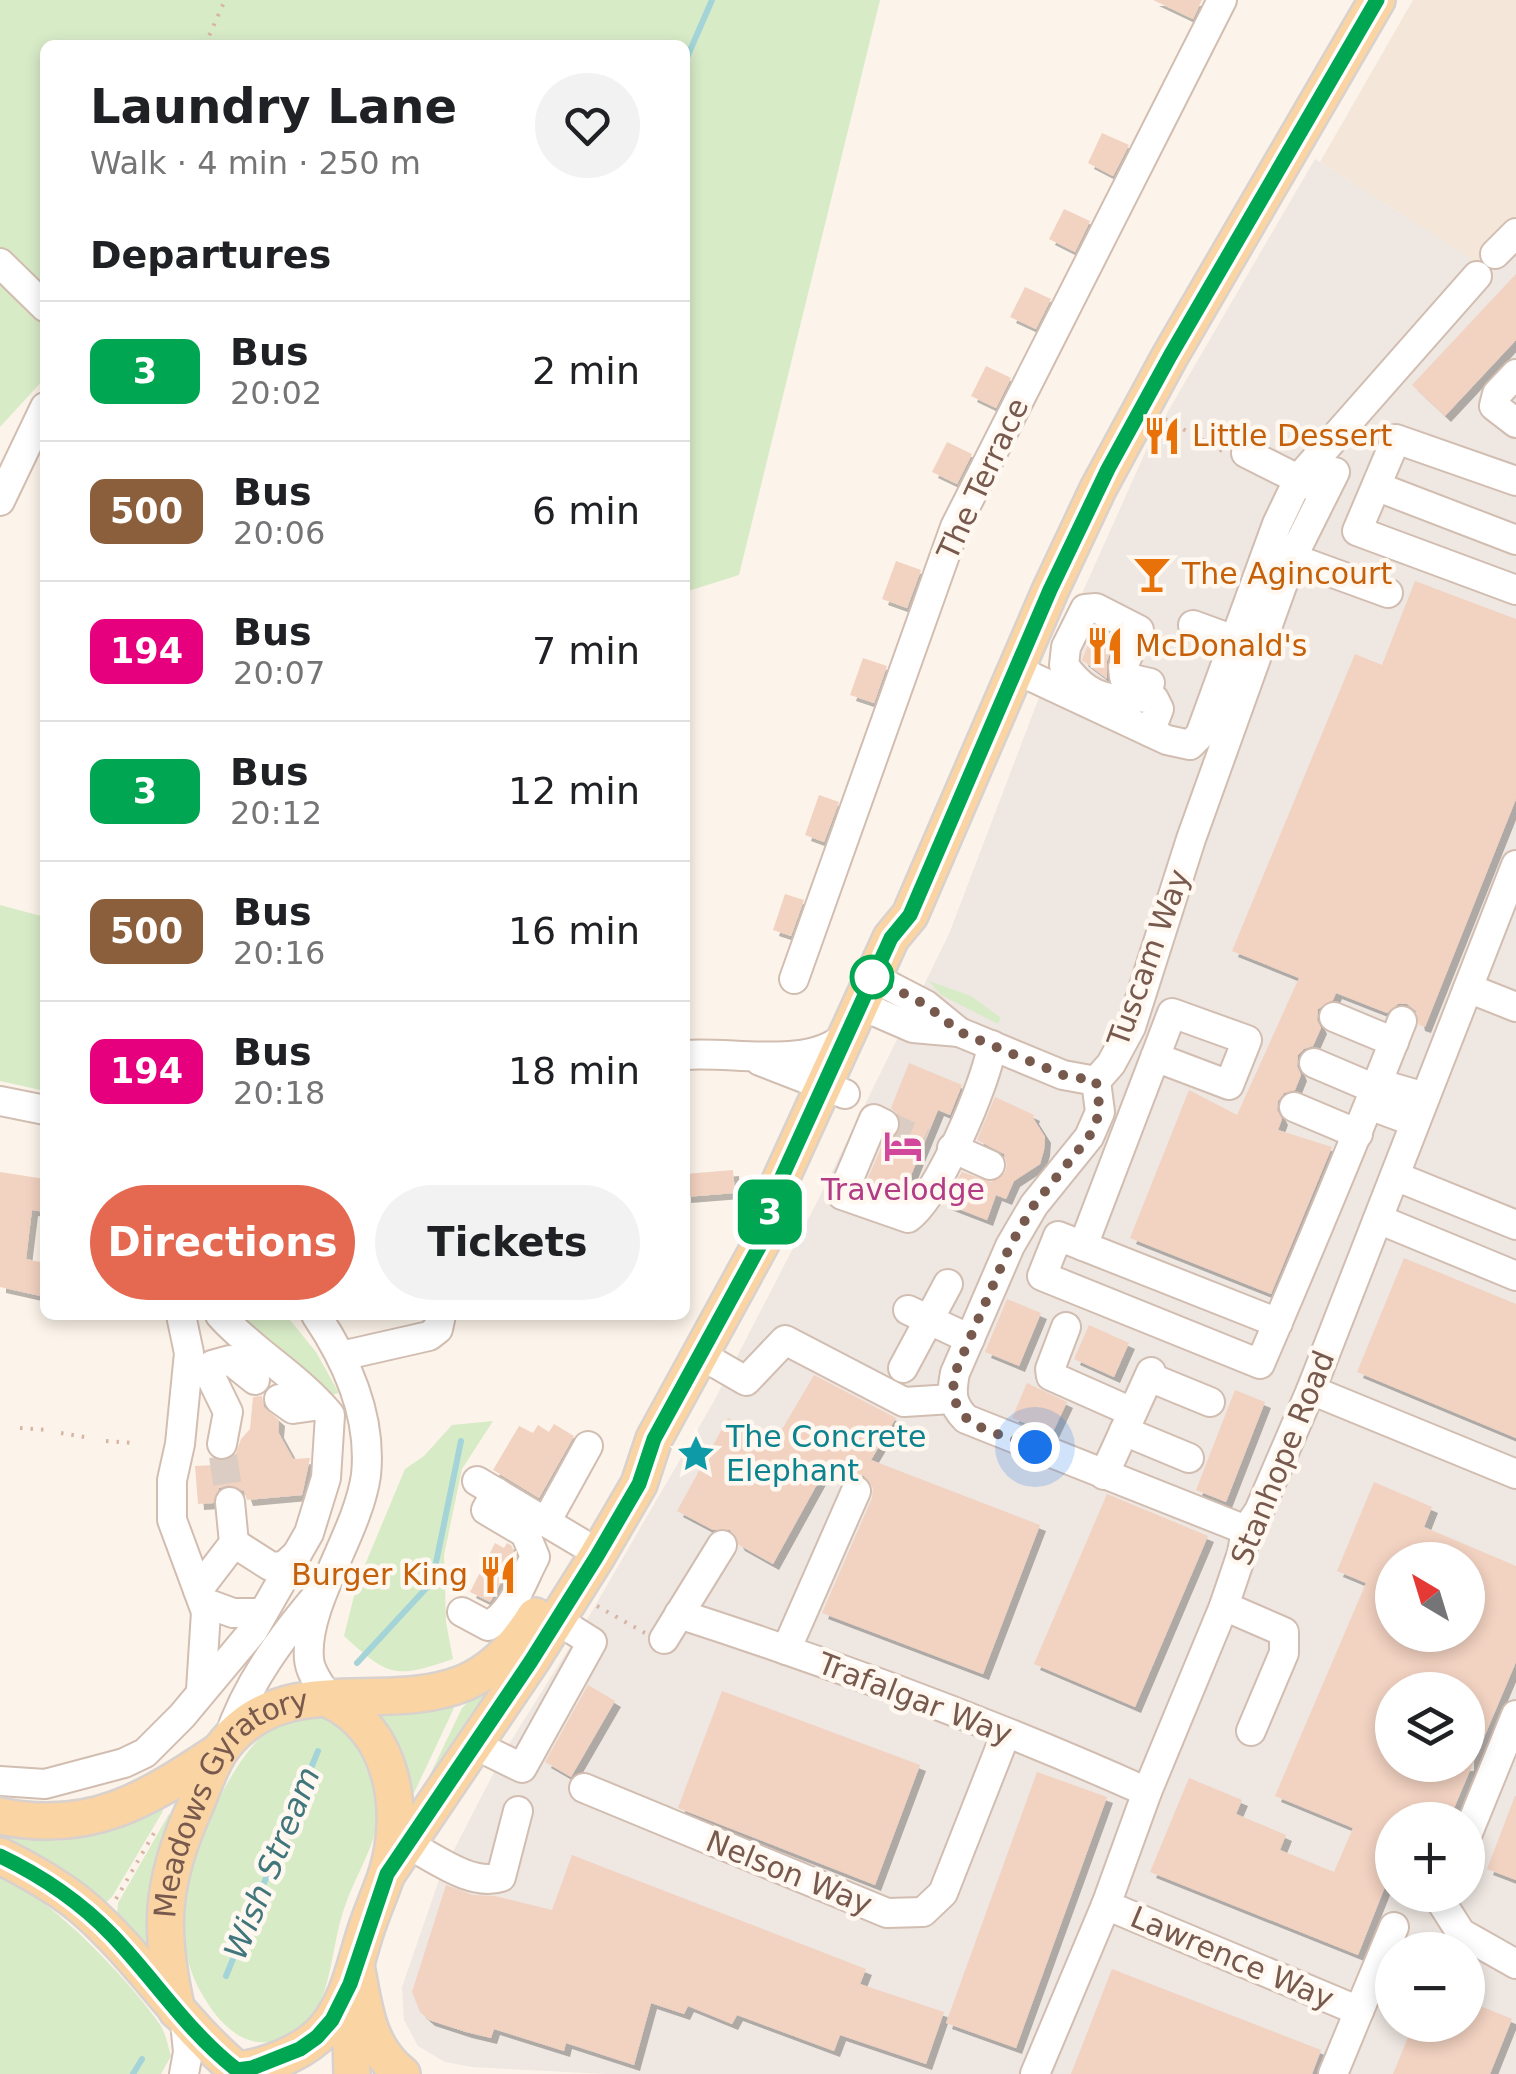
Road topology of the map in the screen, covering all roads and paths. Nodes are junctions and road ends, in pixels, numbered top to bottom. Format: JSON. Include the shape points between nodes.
{"nodes":[{"id":1,"x":225,"y":0,"type":"edge"},
{"id":2,"x":1222,"y":0,"type":"edge"},
{"id":3,"x":1377,"y":0,"type":"edge"},
{"id":4,"x":207,"y":40,"type":"edge"},
{"id":5,"x":1516,"y":233,"type":"edge"},
{"id":6,"x":1495,"y":254,"type":"dead end"},
{"id":7,"x":0,"y":264,"type":"edge"},
{"id":8,"x":1477,"y":276,"type":"dead end"},
{"id":9,"x":40,"y":302,"type":"edge"},
{"id":10,"x":1516,"y":374,"type":"edge"},
{"id":11,"x":1157,"y":414,"type":"dead end"},
{"id":12,"x":40,"y":418,"type":"edge"},
{"id":13,"x":1516,"y":422,"type":"edge"},
{"id":14,"x":1246,"y":453,"type":"joint"},
{"id":15,"x":1299,"y":478,"type":"junction"},
{"id":16,"x":1516,"y":482,"type":"edge"},
{"id":17,"x":1378,"y":487,"type":"junction"},
{"id":18,"x":0,"y":502,"type":"edge"},
{"id":19,"x":1376,"y":538,"type":"junction"},
{"id":20,"x":1516,"y":540,"type":"edge"},
{"id":21,"x":1292,"y":558,"type":"junction"},
{"id":22,"x":1355,"y":581,"type":"junction"},
{"id":23,"x":1513,"y":582,"type":"edge"},
{"id":24,"x":1388,"y":593,"type":"dead end"},
{"id":25,"x":1193,"y":625,"type":"dead end"},
{"id":26,"x":1234,"y":640,"type":"junction"},
{"id":27,"x":1017,"y":670,"type":"junction"},
{"id":28,"x":1150,"y":683,"type":"dead end"},
{"id":29,"x":1150,"y":732,"type":"junction"},
{"id":30,"x":1516,"y":864,"type":"edge"},
{"id":31,"x":794,"y":980,"type":"dead end"},
{"id":32,"x":1468,"y":988,"type":"junction"},
{"id":33,"x":870,"y":1004,"type":"junction"},
{"id":34,"x":1516,"y":1007,"type":"edge"},
{"id":35,"x":1334,"y":1017,"type":"dead end"},
{"id":36,"x":992,"y":1046,"type":"junction"},
{"id":37,"x":690,"y":1055,"type":"edge"},
{"id":38,"x":745,"y":1055,"type":"junction"},
{"id":39,"x":1155,"y":1057,"type":"dead end"},
{"id":40,"x":1314,"y":1063,"type":"dead end"},
{"id":41,"x":1096,"y":1081,"type":"junction"},
{"id":42,"x":834,"y":1090,"type":"junction"},
{"id":43,"x":1374,"y":1092,"type":"junction"},
{"id":44,"x":0,"y":1101,"type":"edge"},
{"id":45,"x":1294,"y":1107,"type":"dead end"},
{"id":46,"x":40,"y":1109,"type":"edge"},
{"id":47,"x":1420,"y":1110,"type":"junction"},
{"id":48,"x":884,"y":1124,"type":"dead end"},
{"id":49,"x":1358,"y":1134,"type":"junction"},
{"id":50,"x":942,"y":1147,"type":"junction"},
{"id":51,"x":990,"y":1166,"type":"dead end"},
{"id":52,"x":1394,"y":1176,"type":"junction"},
{"id":53,"x":1378,"y":1219,"type":"junction"},
{"id":54,"x":1516,"y":1225,"type":"edge"},
{"id":55,"x":1083,"y":1246,"type":"junction"},
{"id":56,"x":1516,"y":1276,"type":"edge"},
{"id":57,"x":948,"y":1284,"type":"dead end"},
{"id":58,"x":918,"y":1315,"type":"junction"},
{"id":59,"x":182,"y":1320,"type":"edge"},
{"id":60,"x":224,"y":1320,"type":"edge"},
{"id":61,"x":319,"y":1320,"type":"edge"},
{"id":62,"x":439,"y":1320,"type":"edge"},
{"id":63,"x":1278,"y":1323,"type":"junction"},
{"id":64,"x":1066,"y":1327,"type":"dead end"},
{"id":65,"x":970,"y":1339,"type":"junction"},
{"id":66,"x":394,"y":1346,"type":"junction"},
{"id":67,"x":189,"y":1353,"type":"junction"},
{"id":68,"x":701,"y":1355,"type":"junction"},
{"id":69,"x":341,"y":1356,"type":"junction"},
{"id":70,"x":902,"y":1368,"type":"dead end"},
{"id":71,"x":255,"y":1380,"type":"dead end"},
{"id":72,"x":1311,"y":1390,"type":"junction"},
{"id":73,"x":357,"y":1394,"type":"junction"},
{"id":74,"x":279,"y":1399,"type":"dead end"},
{"id":75,"x":952,"y":1399,"type":"junction"},
{"id":76,"x":1210,"y":1402,"type":"dead end"},
{"id":77,"x":322,"y":1405,"type":"junction"},
{"id":78,"x":1128,"y":1421,"type":"junction"},
{"id":79,"x":20,"y":1428,"type":"dead end"},
{"id":80,"x":46,"y":1430,"type":"dead end"},
{"id":81,"x":61,"y":1433,"type":"dead end"},
{"id":82,"x":90,"y":1438,"type":"dead end"},
{"id":83,"x":654,"y":1439,"type":"junction"},
{"id":84,"x":106,"y":1441,"type":"dead end"},
{"id":85,"x":133,"y":1443,"type":"dead end"},
{"id":86,"x":588,"y":1446,"type":"dead end"},
{"id":87,"x":1189,"y":1458,"type":"dead end"},
{"id":88,"x":1516,"y":1474,"type":"edge"},
{"id":89,"x":1104,"y":1476,"type":"junction"},
{"id":90,"x":856,"y":1491,"type":"dead end"},
{"id":91,"x":230,"y":1502,"type":"tunnel mouth"},
{"id":92,"x":546,"y":1522,"type":"junction"},
{"id":93,"x":1246,"y":1530,"type":"junction"},
{"id":94,"x":234,"y":1542,"type":"junction"},
{"id":95,"x":581,"y":1542,"type":"junction"},
{"id":96,"x":722,"y":1545,"type":"dead end"},
{"id":97,"x":297,"y":1554,"type":"junction"},
{"id":98,"x":325,"y":1585,"type":"junction"},
{"id":99,"x":201,"y":1596,"type":"junction"},
{"id":100,"x":590,"y":1602,"type":"dead end"},
{"id":101,"x":1224,"y":1606,"type":"junction"},
{"id":102,"x":462,"y":1612,"type":"dead end"},
{"id":103,"x":262,"y":1613,"type":"junction"},
{"id":104,"x":680,"y":1614,"type":"junction"},
{"id":105,"x":565,"y":1625,"type":"junction"},
{"id":106,"x":664,"y":1639,"type":"joint"},
{"id":107,"x":786,"y":1650,"type":"junction"},
{"id":108,"x":201,"y":1690,"type":"junction"},
{"id":109,"x":330,"y":1700,"type":"junction"},
{"id":110,"x":1516,"y":1715,"type":"edge"},
{"id":111,"x":1251,"y":1731,"type":"dead end"},
{"id":112,"x":1006,"y":1734,"type":"junction"},
{"id":113,"x":224,"y":1746,"type":"junction"},
{"id":114,"x":484,"y":1750,"type":"junction"},
{"id":115,"x":0,"y":1781,"type":"edge"},
{"id":116,"x":584,"y":1788,"type":"dead end"},
{"id":117,"x":1147,"y":1792,"type":"junction"},
{"id":118,"x":1480,"y":1802,"type":"edge"},
{"id":119,"x":518,"y":1811,"type":"dead end"},
{"id":120,"x":0,"y":1816,"type":"edge"},
{"id":121,"x":157,"y":1828,"type":"dead end"},
{"id":122,"x":408,"y":1844,"type":"junction"},
{"id":123,"x":0,"y":1856,"type":"edge"},
{"id":124,"x":387,"y":1874,"type":"junction"},
{"id":125,"x":1106,"y":1906,"type":"junction"},
{"id":126,"x":111,"y":1908,"type":"dead end"},
{"id":127,"x":1448,"y":1912,"type":"edge"},
{"id":128,"x":1394,"y":1927,"type":"dead end"},
{"id":129,"x":1516,"y":1964,"type":"edge"},
{"id":130,"x":353,"y":1974,"type":"junction"},
{"id":131,"x":1359,"y":2011,"type":"junction"},
{"id":132,"x":181,"y":2016,"type":"junction"},
{"id":133,"x":1043,"y":2066,"type":"edge"},
{"id":134,"x":237,"y":2073,"type":"edge"},
{"id":135,"x":184,"y":2074,"type":"edge"},
{"id":136,"x":352,"y":2074,"type":"edge"},
{"id":137,"x":402,"y":2074,"type":"edge"},
{"id":138,"x":1016,"y":2074,"type":"edge"},
{"id":139,"x":1334,"y":2074,"type":"edge"}],
"edges":[{"from":1,"to":4,"type":"path"},
{"from":2,"to":31,"type":"street","name":"The Terrace","via":[[955,527]]},
{"from":3,"to":27,"type":"main road","via":[[1118,450]]},
{"from":5,"to":6,"type":"street"},
{"from":7,"to":9,"type":"street"},
{"from":8,"to":15,"type":"street"},
{"from":10,"to":13,"type":"street","via":[[1494,406]]},
{"from":11,"to":14,"type":"path","via":[[1227,454]]},
{"from":12,"to":18,"type":"street"},
{"from":14,"to":15,"type":"street"},
{"from":15,"to":21,"type":"street","name":"Tuscam Way","via":[[1329,483]]},
{"from":15,"to":26,"type":"street"},
{"from":16,"to":17,"type":"street","via":[[1396,439]]},
{"from":17,"to":19,"type":"street","via":[[1357,531]]},
{"from":17,"to":20,"type":"street"},
{"from":19,"to":22,"type":"street"},
{"from":19,"to":23,"type":"street"},
{"from":21,"to":22,"type":"street"},
{"from":21,"to":41,"type":"street","name":"Tuscam Way","via":[[1130,1027]]},
{"from":22,"to":24,"type":"street"},
{"from":25,"to":26,"type":"street"},
{"from":26,"to":29,"type":"street","via":[[1200,736],[1178,744]]},
{"from":27,"to":29,"type":"street"},
{"from":27,"to":33,"type":"main road","via":[[975,796],[910,915],[910,941]]},
{"from":28,"to":29,"type":"street","via":[[1124,677],[1138,630],[1085,609],[1064,665],[1078,685],[1099,696],[1154,700],[1159,708]]},
{"from":30,"to":32,"type":"street","name":"Stanhope Road"},
{"from":32,"to":34,"type":"street"},
{"from":32,"to":47,"type":"street","name":"Stanhope Road"},
{"from":33,"to":36,"type":"street","via":[[913,1028],[960,1032]]},
{"from":33,"to":38,"type":"street","via":[[832,1049]]},
{"from":33,"to":42,"type":"main road"},
{"from":35,"to":43,"type":"street","via":[[1398,1031]]},
{"from":36,"to":41,"type":"street"},
{"from":36,"to":50,"type":"street","via":[[983,1085]]},
{"from":37,"to":38,"type":"street"},
{"from":38,"to":42,"type":"street"},
{"from":39,"to":55,"type":"street"},
{"from":40,"to":43,"type":"street"},
{"from":41,"to":65,"type":"street","name":"Tuscam Way","via":[[1100,1112],[1089,1137],[1034,1205]]},
{"from":42,"to":68,"type":"main road","via":[[798,1194],[770,1227]]},
{"from":43,"to":47,"type":"street"},
{"from":43,"to":49,"type":"street"},
{"from":44,"to":46,"type":"street"},
{"from":45,"to":49,"type":"street"},
{"from":47,"to":52,"type":"street","name":"Stanhope Road"},
{"from":48,"to":50,"type":"street","via":[[874,1119],[842,1195],[908,1218],[928,1200]]},
{"from":49,"to":63,"type":"street"},
{"from":50,"to":51,"type":"street"},
{"from":52,"to":53,"type":"street","name":"Stanhope Road"},
{"from":52,"to":54,"type":"street"},
{"from":53,"to":56,"type":"street"},
{"from":53,"to":72,"type":"street","name":"Stanhope Road"},
{"from":55,"to":63,"type":"street"},
{"from":55,"to":63,"type":"street","via":[[1058,1236],[1042,1276],[1260,1364]]},
{"from":57,"to":58,"type":"street"},
{"from":58,"to":65,"type":"street"},
{"from":58,"to":70,"type":"street"},
{"from":59,"to":67,"type":"street"},
{"from":60,"to":77,"type":"street"},
{"from":61,"to":69,"type":"street"},
{"from":62,"to":66,"type":"street","via":[[429,1336]]},
{"from":64,"to":78,"type":"street","via":[[1051,1376]]},
{"from":65,"to":75,"type":"street","name":"Tuscam Way"},
{"from":66,"to":69,"type":"street"},
{"from":66,"to":73,"type":"street"},
{"from":67,"to":71,"type":"street","via":[[223,1450],[228,1412],[208,1371],[230,1360]]},
{"from":67,"to":99,"type":"street","via":[[172,1520]]},
{"from":68,"to":75,"type":"street","via":[[746,1381],[785,1340],[904,1402]]},
{"from":68,"to":83,"type":"main road"},
{"from":69,"to":73,"type":"street"},
{"from":72,"to":88,"type":"street"},
{"from":72,"to":93,"type":"street","name":"Stanhope Road"},
{"from":73,"to":98,"type":"street","via":[[366,1471],[353,1526]]},
{"from":74,"to":77,"type":"street","via":[[293,1409]]},
{"from":75,"to":89,"type":"street","via":[[966,1419]]},
{"from":76,"to":78,"type":"street","via":[[1150,1374]]},
{"from":77,"to":97,"type":"street","via":[[330,1415],[326,1478]]},
{"from":78,"to":87,"type":"street"},
{"from":78,"to":89,"type":"street"},
{"from":79,"to":80,"type":"path"},
{"from":81,"to":82,"type":"path"},
{"from":83,"to":95,"type":"main road","via":[[620,1476]]},
{"from":83,"to":105,"type":"main road","via":[[639,1484]]},
{"from":84,"to":85,"type":"path"},
{"from":86,"to":92,"type":"street"},
{"from":89,"to":93,"type":"street"},
{"from":90,"to":107,"type":"street"},
{"from":91,"to":94,"type":"street"},
{"from":92,"to":95,"type":"street"},
{"from":92,"to":102,"type":"street","via":[[492,1497],[526,1533],[535,1557],[496,1621],[488,1626]]},
{"from":93,"to":101,"type":"street","name":"Stanhope Road"},
{"from":94,"to":97,"type":"street","via":[[270,1566],[283,1567]]},
{"from":94,"to":99,"type":"street"},
{"from":95,"to":109,"type":"main road","via":[[522,1636],[478,1676],[432,1692]]},
{"from":96,"to":104,"type":"street"},
{"from":97,"to":103,"type":"street"},
{"from":98,"to":109,"type":"street","via":[[308,1656]]},
{"from":98,"to":113,"type":"street","via":[[255,1680]]},
{"from":99,"to":103,"type":"street","via":[[232,1612]]},
{"from":99,"to":108,"type":"street"},
{"from":100,"to":106,"type":"path"},
{"from":101,"to":111,"type":"street","via":[[1284,1632],[1284,1653]]},
{"from":101,"to":117,"type":"street","name":"Stanhope Road"},
{"from":103,"to":108,"type":"street"},
{"from":104,"to":106,"type":"street"},
{"from":104,"to":107,"type":"street","name":"Trafalgar Way"},
{"from":105,"to":114,"type":"main road"},
{"from":105,"to":114,"type":"street","via":[[592,1642],[522,1768]]},
{"from":107,"to":112,"type":"street","name":"Trafalgar Way"},
{"from":108,"to":115,"type":"street","via":[[159,1739],[124,1764],[45,1784]]},
{"from":109,"to":113,"type":"main road","name":"Meadows Gyratory","via":[[274,1706]]},
{"from":109,"to":124,"type":"main road","name":"Meadows Gyratory","via":[[364,1728],[390,1772],[395,1836]]},
{"from":110,"to":118,"type":"street"},
{"from":112,"to":116,"type":"street","name":"Nelson Way","via":[[943,1893],[923,1912],[887,1913]]},
{"from":112,"to":117,"type":"street","name":"Trafalgar Way"},
{"from":113,"to":120,"type":"main road","via":[[161,1790],[100,1816],[40,1822]]},
{"from":113,"to":132,"type":"main road","name":"Meadows Gyratory","via":[[166,1887],[165,1940]]},
{"from":114,"to":122,"type":"main road"},
{"from":117,"to":125,"type":"street","name":"Stanhope Road"},
{"from":119,"to":122,"type":"street","via":[[501,1876],[488,1881]]},
{"from":121,"to":126,"type":"path"},
{"from":122,"to":124,"type":"main road"},
{"from":123,"to":132,"type":"main road","via":[[86,1910]]},
{"from":124,"to":130,"type":"main road","name":"Meadows Gyratory"},
{"from":125,"to":131,"type":"street","name":"Lawrence Way"},
{"from":125,"to":133,"type":"street","name":"Stanhope Road"},
{"from":127,"to":129,"type":"street","via":[[1462,1933]]},
{"from":128,"to":131,"type":"street","name":"Lawrence Way"},
{"from":130,"to":134,"type":"main road","name":"Meadows Gyratory","via":[[332,2020],[308,2044]]},
{"from":130,"to":136,"type":"main road"},
{"from":130,"to":137,"type":"main road","via":[[376,2044]]},
{"from":131,"to":139,"type":"street","name":"Lawrence Way"},
{"from":132,"to":134,"type":"main road","name":"Meadows Gyratory"},
{"from":132,"to":135,"type":"street","via":[[188,2052]]},
{"from":133,"to":138,"type":"street","name":"Stanhope Road"}]}
